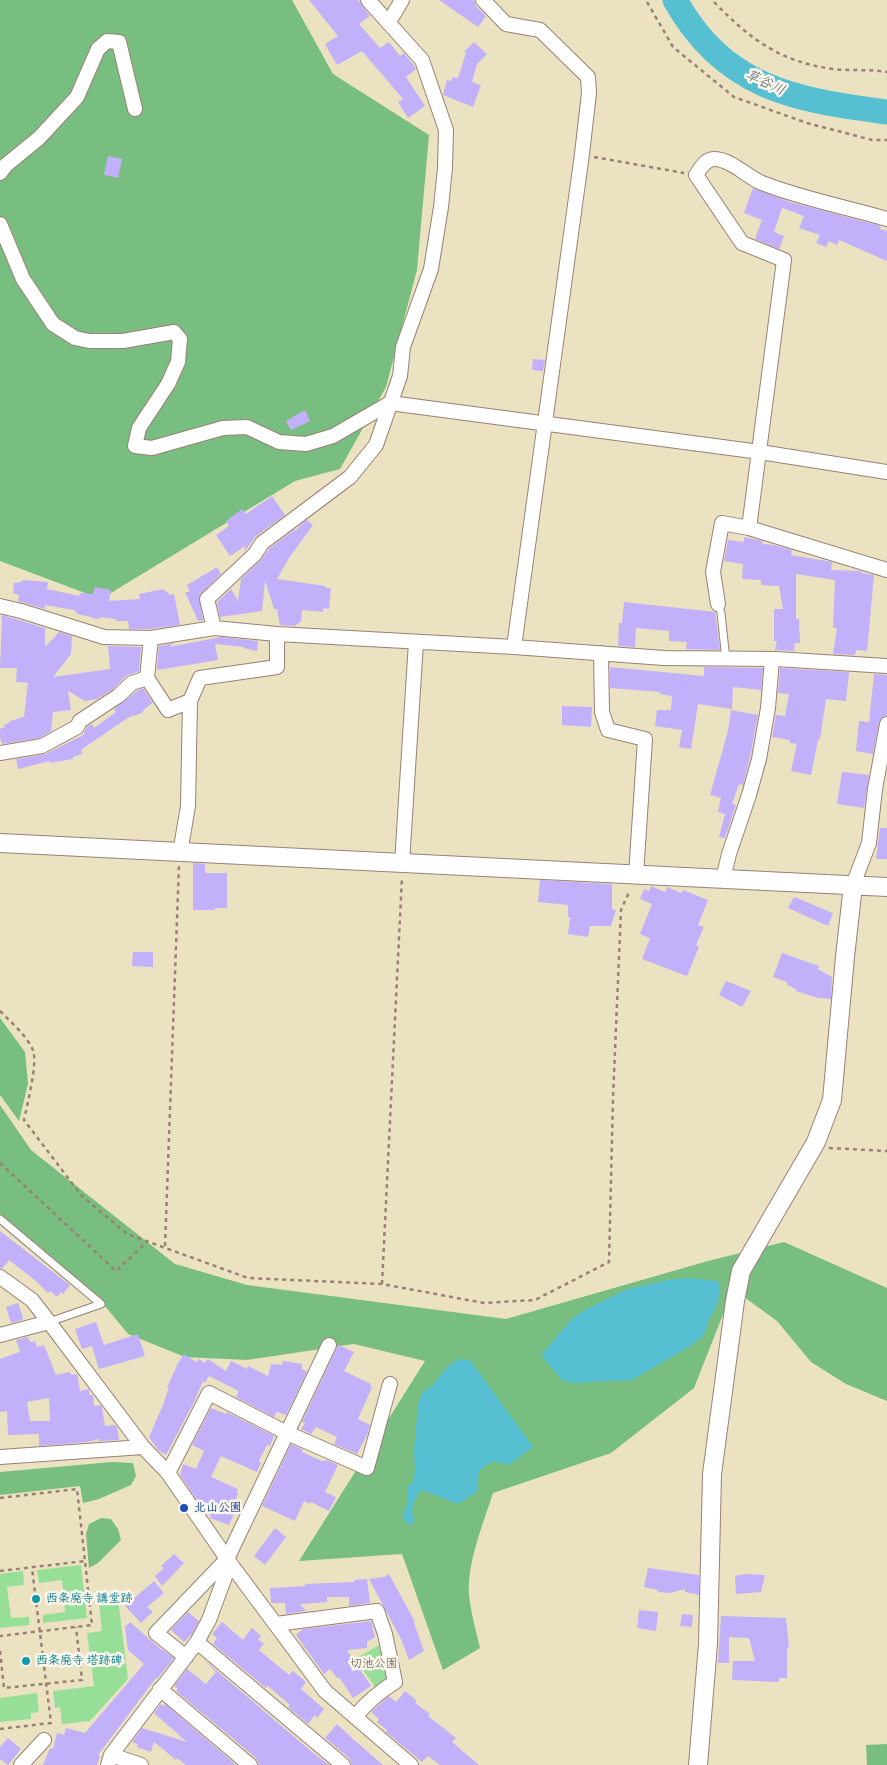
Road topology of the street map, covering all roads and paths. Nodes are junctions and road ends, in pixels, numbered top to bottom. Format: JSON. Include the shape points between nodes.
{"nodes":[{"id":1,"x":368,"y":0,"type":"edge"},
{"id":2,"x":402,"y":0,"type":"edge"},
{"id":3,"x":483,"y":0,"type":"edge"},
{"id":4,"x":647,"y":2,"type":"dead end"},
{"id":5,"x":714,"y":2,"type":"dead end"},
{"id":6,"x":390,"y":22,"type":"junction"},
{"id":7,"x":887,"y":72,"type":"edge"},
{"id":8,"x":135,"y":109,"type":"dead end"},
{"id":9,"x":887,"y":140,"type":"edge"},
{"id":10,"x":582,"y":154,"type":"junction"},
{"id":11,"x":0,"y":172,"type":"edge"},
{"id":12,"x":696,"y":175,"type":"junction"},
{"id":13,"x":887,"y":219,"type":"edge"},
{"id":14,"x":0,"y":224,"type":"edge"},
{"id":15,"x":390,"y":403,"type":"junction"},
{"id":16,"x":544,"y":424,"type":"junction"},
{"id":17,"x":760,"y":452,"type":"junction"},
{"id":18,"x":887,"y":472,"type":"edge"},
{"id":19,"x":750,"y":528,"type":"junction"},
{"id":20,"x":887,"y":570,"type":"edge"},
{"id":21,"x":718,"y":604,"type":"joint"},
{"id":22,"x":0,"y":606,"type":"edge"},
{"id":23,"x":214,"y":628,"type":"junction"},
{"id":24,"x":278,"y":634,"type":"junction"},
{"id":25,"x":151,"y":638,"type":"junction"},
{"id":26,"x":416,"y":642,"type":"junction"},
{"id":27,"x":514,"y":647,"type":"junction"},
{"id":28,"x":601,"y":653,"type":"junction"},
{"id":29,"x":772,"y":659,"type":"junction"},
{"id":30,"x":726,"y":660,"type":"junction"},
{"id":31,"x":887,"y":666,"type":"edge"},
{"id":32,"x":147,"y":678,"type":"junction"},
{"id":33,"x":190,"y":701,"type":"junction"},
{"id":34,"x":887,"y":724,"type":"edge"},
{"id":35,"x":0,"y":753,"type":"edge"},
{"id":36,"x":0,"y":843,"type":"edge"},
{"id":37,"x":180,"y":853,"type":"junction"},
{"id":38,"x":402,"y":863,"type":"junction"},
{"id":39,"x":636,"y":875,"type":"junction"},
{"id":40,"x":723,"y":879,"type":"junction"},
{"id":41,"x":853,"y":885,"type":"junction"},
{"id":42,"x":887,"y":887,"type":"edge"},
{"id":43,"x":0,"y":1011,"type":"edge"},
{"id":44,"x":816,"y":1142,"type":"junction"},
{"id":45,"x":887,"y":1151,"type":"edge"},
{"id":46,"x":0,"y":1163,"type":"edge"},
{"id":47,"x":0,"y":1219,"type":"edge"},
{"id":48,"x":148,"y":1240,"type":"junction"},
{"id":49,"x":165,"y":1246,"type":"junction"},
{"id":50,"x":0,"y":1277,"type":"edge"},
{"id":51,"x":382,"y":1284,"type":"junction"},
{"id":52,"x":49,"y":1322,"type":"junction"},
{"id":53,"x":0,"y":1335,"type":"edge"},
{"id":54,"x":329,"y":1345,"type":"dead end"},
{"id":55,"x":390,"y":1384,"type":"dead end"},
{"id":56,"x":287,"y":1432,"type":"junction"},
{"id":57,"x":143,"y":1448,"type":"junction"},
{"id":58,"x":0,"y":1457,"type":"edge"},
{"id":59,"x":168,"y":1473,"type":"junction"},
{"id":60,"x":0,"y":1498,"type":"edge"},
{"id":61,"x":85,"y":1561,"type":"junction"},
{"id":62,"x":228,"y":1561,"type":"junction"},
{"id":63,"x":32,"y":1568,"type":"junction"},
{"id":64,"x":0,"y":1571,"type":"edge"},
{"id":65,"x":276,"y":1624,"type":"junction"},
{"id":66,"x":76,"y":1626,"type":"junction"},
{"id":67,"x":40,"y":1631,"type":"junction"},
{"id":68,"x":0,"y":1636,"type":"edge"},
{"id":69,"x":197,"y":1642,"type":"junction"},
{"id":70,"x":0,"y":1651,"type":"edge"},
{"id":71,"x":186,"y":1657,"type":"junction"},
{"id":72,"x":46,"y":1684,"type":"junction"},
{"id":73,"x":160,"y":1689,"type":"junction"},
{"id":74,"x":355,"y":1717,"type":"junction"},
{"id":75,"x":0,"y":1729,"type":"edge"},
{"id":76,"x":110,"y":1760,"type":"edge"},
{"id":77,"x":21,"y":1765,"type":"edge"},
{"id":78,"x":35,"y":1765,"type":"edge"},
{"id":79,"x":141,"y":1765,"type":"edge"},
{"id":80,"x":250,"y":1765,"type":"edge"},
{"id":81,"x":343,"y":1765,"type":"edge"},
{"id":82,"x":412,"y":1765,"type":"edge"},
{"id":83,"x":698,"y":1765,"type":"edge"}],
"edges":[{"from":1,"to":6,"type":"street"},
{"from":2,"to":6,"type":"street"},
{"from":3,"to":10,"type":"street","via":[[506,24],[540,30],[588,77]]},
{"from":4,"to":9,"type":"path","via":[[673,47],[734,97],[807,123],[872,140]]},
{"from":5,"to":7,"type":"path","via":[[761,44],[785,57],[831,69]]},
{"from":6,"to":15,"type":"street","via":[[422,60],[446,130],[441,207],[431,269],[403,347],[400,376]]},
{"from":8,"to":11,"type":"street","via":[[118,42],[107,41],[98,49],[77,97],[39,138]]},
{"from":10,"to":12,"type":"path"},
{"from":10,"to":16,"type":"street"},
{"from":12,"to":13,"type":"street","via":[[706,162],[716,159],[758,182],[786,192]]},
{"from":12,"to":17,"type":"street","via":[[742,243],[784,260]]},
{"from":14,"to":15,"type":"street","via":[[23,279],[53,324],[75,338],[89,342],[123,342],[174,332],[180,339],[178,362],[168,384],[139,428],[135,446],[152,448],[223,428],[247,427],[279,442],[306,444],[333,436]]},
{"from":15,"to":16,"type":"street"},
{"from":15,"to":23,"type":"street","via":[[376,445],[350,477],[262,543],[255,554],[207,599]]},
{"from":16,"to":17,"type":"street"},
{"from":16,"to":27,"type":"street"},
{"from":17,"to":18,"type":"street"},
{"from":17,"to":19,"type":"street"},
{"from":19,"to":20,"type":"street"},
{"from":19,"to":21,"type":"street","via":[[722,523],[713,572]]},
{"from":21,"to":30,"type":"lane"},
{"from":22,"to":25,"type":"street","via":[[104,637]]},
{"from":23,"to":24,"type":"street"},
{"from":23,"to":25,"type":"street"},
{"from":24,"to":26,"type":"street"},
{"from":24,"to":33,"type":"street","via":[[276,667],[200,678]]},
{"from":25,"to":32,"type":"street"},
{"from":26,"to":27,"type":"street"},
{"from":26,"to":38,"type":"street"},
{"from":27,"to":28,"type":"street"},
{"from":28,"to":30,"type":"street"},
{"from":28,"to":39,"type":"street","via":[[602,712],[608,730],[645,739]]},
{"from":29,"to":30,"type":"street"},
{"from":29,"to":31,"type":"street"},
{"from":29,"to":40,"type":"street","via":[[759,758]]},
{"from":32,"to":33,"type":"street","via":[[168,710]]},
{"from":32,"to":35,"type":"street","via":[[132,683],[80,721],[77,728],[42,746]]},
{"from":33,"to":37,"type":"street","via":[[188,806]]},
{"from":34,"to":41,"type":"street","via":[[869,843]]},
{"from":36,"to":37,"type":"street"},
{"from":37,"to":38,"type":"street"},
{"from":37,"to":49,"type":"path"},
{"from":38,"to":39,"type":"street"},
{"from":38,"to":51,"type":"path"},
{"from":39,"to":40,"type":"street"},
{"from":39,"to":51,"type":"path","via":[[621,910],[609,1262],[534,1300],[484,1303]]},
{"from":40,"to":41,"type":"street"},
{"from":41,"to":42,"type":"street"},
{"from":41,"to":44,"type":"street","via":[[832,1100]]},
{"from":43,"to":48,"type":"path","via":[[34,1051],[33,1079],[24,1120],[81,1195],[127,1234]]},
{"from":44,"to":45,"type":"path","via":[[823,1147]]},
{"from":44,"to":83,"type":"street","via":[[741,1271],[712,1474],[708,1644]]},
{"from":46,"to":48,"type":"path","via":[[116,1271]]},
{"from":47,"to":52,"type":"lane","via":[[101,1304]]},
{"from":48,"to":49,"type":"path"},
{"from":49,"to":51,"type":"path","via":[[248,1278]]},
{"from":50,"to":52,"type":"street","via":[[32,1300]]},
{"from":52,"to":53,"type":"street"},
{"from":52,"to":57,"type":"street"},
{"from":54,"to":56,"type":"street"},
{"from":55,"to":56,"type":"street","via":[[367,1468]]},
{"from":56,"to":59,"type":"street","via":[[209,1393]]},
{"from":56,"to":62,"type":"street"},
{"from":57,"to":58,"type":"street"},
{"from":57,"to":59,"type":"street"},
{"from":59,"to":62,"type":"street"},
{"from":60,"to":61,"type":"path","via":[[77,1489]]},
{"from":61,"to":63,"type":"path"},
{"from":61,"to":66,"type":"path","via":[[92,1625]]},
{"from":62,"to":65,"type":"street"},
{"from":62,"to":69,"type":"street","via":[[209,1620]]},
{"from":62,"to":71,"type":"street","via":[[156,1633]]},
{"from":63,"to":64,"type":"path"},
{"from":63,"to":67,"type":"path"},
{"from":65,"to":74,"type":"street","via":[[325,1691]]},
{"from":65,"to":74,"type":"street","via":[[377,1611],[395,1682],[376,1695]]},
{"from":66,"to":67,"type":"path"},
{"from":66,"to":72,"type":"path","via":[[82,1680]]},
{"from":67,"to":68,"type":"path"},
{"from":67,"to":72,"type":"path"},
{"from":69,"to":71,"type":"street"},
{"from":69,"to":81,"type":"street"},
{"from":70,"to":72,"type":"path","via":[[4,1688]]},
{"from":71,"to":73,"type":"street"},
{"from":72,"to":75,"type":"path","via":[[51,1722]]},
{"from":73,"to":76,"type":"street"},
{"from":73,"to":80,"type":"street"},
{"from":74,"to":82,"type":"street"},
{"from":76,"to":79,"type":"street"},
{"from":77,"to":78,"type":"street","via":[[44,1740]]}]}
